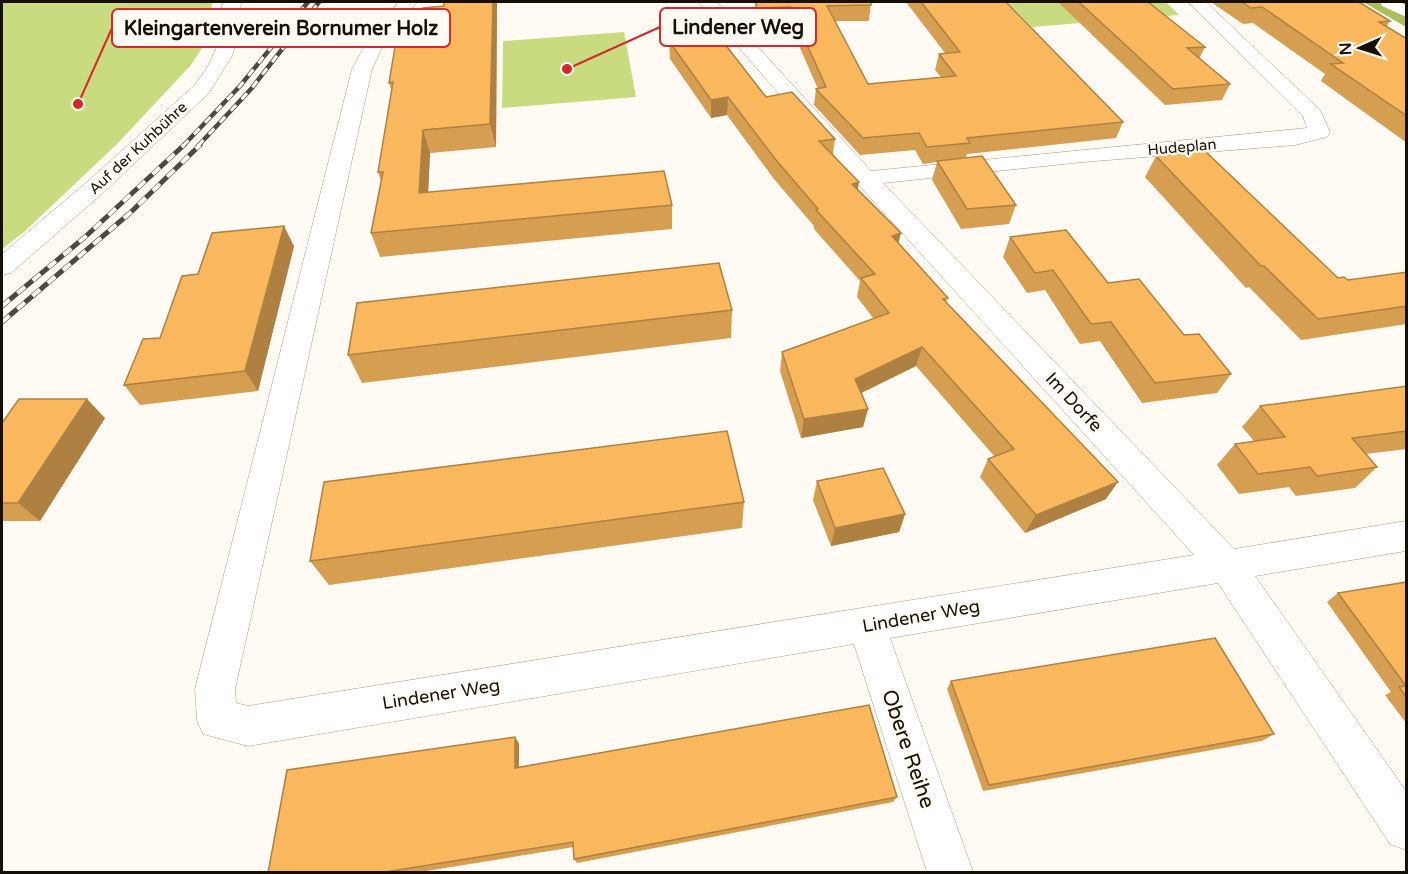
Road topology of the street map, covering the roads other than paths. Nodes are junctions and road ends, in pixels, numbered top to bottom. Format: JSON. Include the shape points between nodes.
{"nodes":[{"id":1,"x":232,"y":2,"type":"edge"},
{"id":2,"x":408,"y":2,"type":"edge"},
{"id":3,"x":708,"y":2,"type":"edge"},
{"id":4,"x":1197,"y":2,"type":"edge"},
{"id":5,"x":1388,"y":2,"type":"edge"},
{"id":6,"x":1407,"y":12,"type":"edge"},
{"id":7,"x":865,"y":178,"type":"junction"},
{"id":8,"x":2,"y":267,"type":"edge"},
{"id":9,"x":1407,"y":536,"type":"edge"},
{"id":10,"x":1226,"y":565,"type":"junction"},
{"id":11,"x":867,"y":626,"type":"junction"},
{"id":12,"x":1407,"y":828,"type":"edge"},
{"id":13,"x":950,"y":873,"type":"edge"}],
"edges":[{"from":1,"to":8,"type":"street","name":"Auf der Kuhbühre","via":[[223,56],[209,78],[180,111]]},
{"from":2,"to":11,"type":"street","name":"Lindener Weg","via":[[378,38],[362,69],[214,689],[217,720],[248,726]]},
{"from":3,"to":7,"type":"street","name":"Im Dorfe"},
{"from":4,"to":7,"type":"street","name":"Hudeplan","via":[[1313,114],[1319,132],[1295,138]]},
{"from":5,"to":6,"type":"street"},
{"from":7,"to":10,"type":"street","name":"Im Dorfe"},
{"from":9,"to":10,"type":"street","name":"Lindener Weg"},
{"from":10,"to":11,"type":"street","name":"Lindener Weg"},
{"from":10,"to":12,"type":"street","name":"Im Dorfe"},
{"from":11,"to":13,"type":"street","name":"Obere Reihe"}]}
